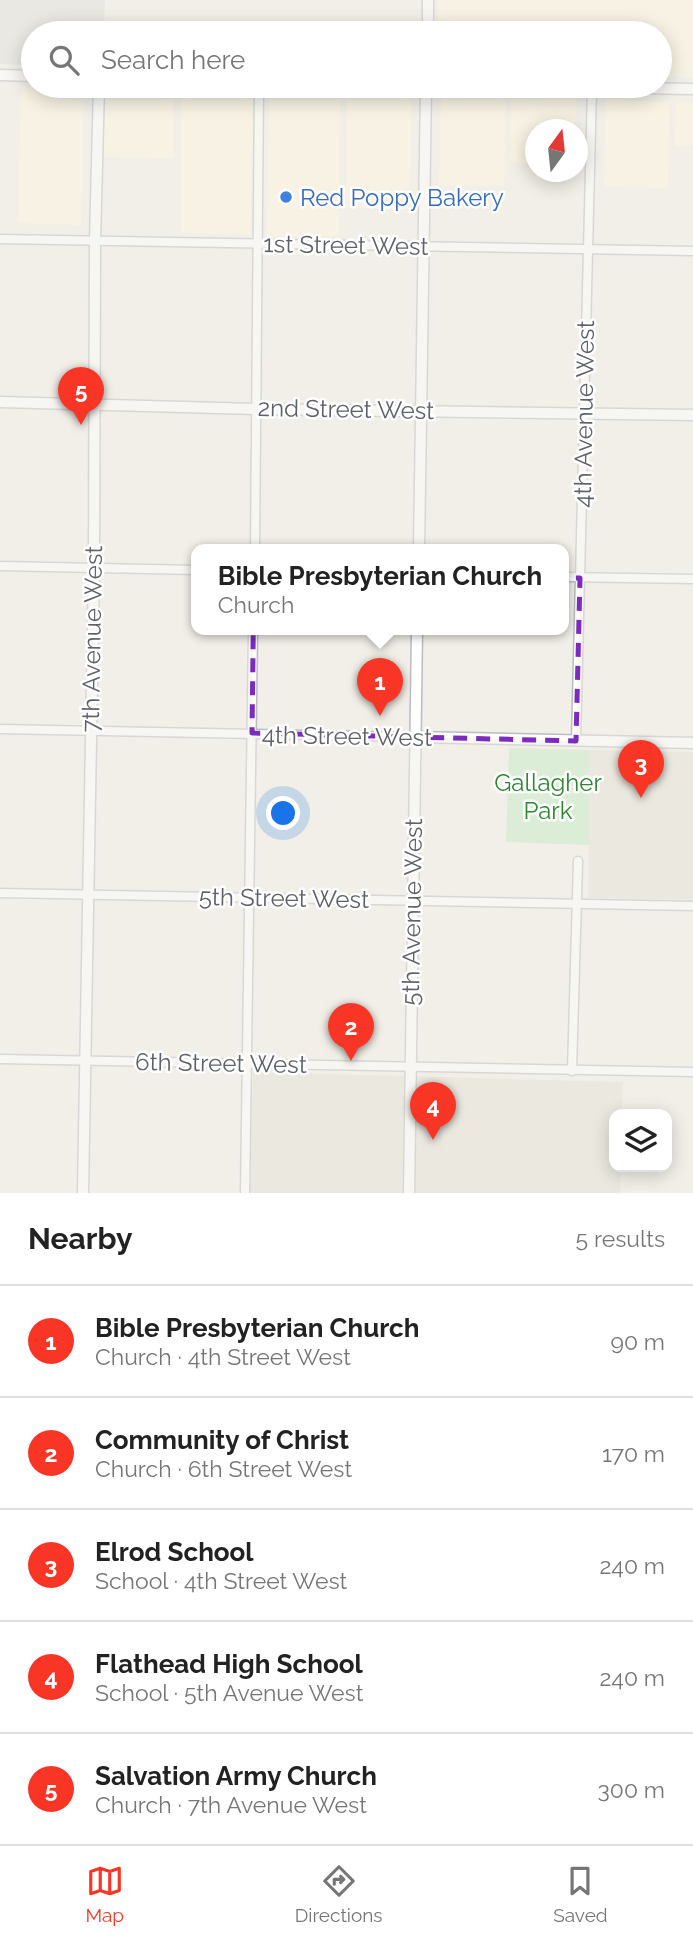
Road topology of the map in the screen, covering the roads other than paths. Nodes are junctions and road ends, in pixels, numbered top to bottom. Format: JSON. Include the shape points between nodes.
{"nodes":[{"id":1,"x":428,"y":0,"type":"edge"},
{"id":2,"x":428,"y":21,"type":"edge"},
{"id":3,"x":0,"y":75,"type":"edge"},
{"id":4,"x":21,"y":76,"type":"edge"},
{"id":5,"x":672,"y":88,"type":"edge"},
{"id":6,"x":693,"y":89,"type":"edge"},
{"id":7,"x":99,"y":98,"type":"edge"},
{"id":8,"x":259,"y":98,"type":"edge"},
{"id":9,"x":426,"y":98,"type":"edge"},
{"id":10,"x":592,"y":98,"type":"edge"},
{"id":11,"x":0,"y":239,"type":"edge"},
{"id":12,"x":95,"y":240,"type":"junction"},
{"id":13,"x":258,"y":244,"type":"junction"},
{"id":14,"x":425,"y":247,"type":"junction"},
{"id":15,"x":588,"y":250,"type":"junction"},
{"id":16,"x":693,"y":251,"type":"edge"},
{"id":17,"x":0,"y":402,"type":"edge"},
{"id":18,"x":95,"y":404,"type":"junction"},
{"id":19,"x":258,"y":409,"type":"junction"},
{"id":20,"x":421,"y":410,"type":"junction"},
{"id":21,"x":584,"y":412,"type":"junction"},
{"id":22,"x":693,"y":415,"type":"edge"},
{"id":23,"x":255,"y":544,"type":"edge"},
{"id":24,"x":419,"y":544,"type":"edge"},
{"id":25,"x":0,"y":566,"type":"edge"},
{"id":26,"x":94,"y":568,"type":"junction"},
{"id":27,"x":191,"y":570,"type":"edge"},
{"id":28,"x":569,"y":577,"type":"edge"},
{"id":29,"x":580,"y":578,"type":"junction"},
{"id":30,"x":693,"y":579,"type":"edge"},
{"id":31,"x":253,"y":635,"type":"edge"},
{"id":32,"x":417,"y":635,"type":"edge"},
{"id":33,"x":0,"y":729,"type":"edge"},
{"id":34,"x":91,"y":731,"type":"junction"},
{"id":35,"x":252,"y":733,"type":"junction"},
{"id":36,"x":414,"y":737,"type":"junction"},
{"id":37,"x":576,"y":741,"type":"junction"},
{"id":38,"x":693,"y":743,"type":"edge"},
{"id":39,"x":578,"y":861,"type":"dead end"},
{"id":40,"x":0,"y":893,"type":"edge"},
{"id":41,"x":88,"y":894,"type":"junction"},
{"id":42,"x":248,"y":897,"type":"junction"},
{"id":43,"x":412,"y":901,"type":"junction"},
{"id":44,"x":576,"y":904,"type":"junction"},
{"id":45,"x":693,"y":906,"type":"edge"},
{"id":46,"x":0,"y":1059,"type":"edge"},
{"id":47,"x":85,"y":1060,"type":"junction"},
{"id":48,"x":247,"y":1063,"type":"junction"},
{"id":49,"x":410,"y":1068,"type":"junction"},
{"id":50,"x":572,"y":1071,"type":"junction"},
{"id":51,"x":693,"y":1072,"type":"edge"},
{"id":52,"x":83,"y":1193,"type":"edge"},
{"id":53,"x":244,"y":1193,"type":"edge"},
{"id":54,"x":409,"y":1193,"type":"edge"}],
"edges":[{"from":1,"to":2,"type":"street"},
{"from":3,"to":4,"type":"street"},
{"from":5,"to":6,"type":"street"},
{"from":7,"to":12,"type":"street","name":"7th Avenue West"},
{"from":8,"to":13,"type":"street"},
{"from":9,"to":14,"type":"street"},
{"from":10,"to":15,"type":"street","name":"4th Avenue West"},
{"from":11,"to":12,"type":"street","name":"1st Street West"},
{"from":12,"to":13,"type":"street","name":"1st Street West"},
{"from":12,"to":18,"type":"street","name":"7th Avenue West"},
{"from":13,"to":14,"type":"street","name":"1st Street West"},
{"from":13,"to":19,"type":"street"},
{"from":14,"to":15,"type":"street","name":"1st Street West"},
{"from":14,"to":20,"type":"street"},
{"from":15,"to":16,"type":"street","name":"1st Street West"},
{"from":15,"to":21,"type":"street","name":"4th Avenue West"},
{"from":17,"to":18,"type":"street","name":"2nd Street West"},
{"from":18,"to":19,"type":"street","name":"2nd Street West"},
{"from":18,"to":26,"type":"street","name":"7th Avenue West"},
{"from":19,"to":20,"type":"street","name":"2nd Street West"},
{"from":19,"to":23,"type":"street"},
{"from":20,"to":21,"type":"street","name":"2nd Street West"},
{"from":20,"to":24,"type":"street"},
{"from":21,"to":22,"type":"street","name":"2nd Street West"},
{"from":21,"to":29,"type":"street","name":"4th Avenue West"},
{"from":25,"to":26,"type":"street"},
{"from":26,"to":27,"type":"street"},
{"from":26,"to":34,"type":"street","name":"7th Avenue West"},
{"from":28,"to":29,"type":"street"},
{"from":29,"to":30,"type":"street"},
{"from":29,"to":37,"type":"street","name":"4th Avenue West"},
{"from":31,"to":35,"type":"street"},
{"from":32,"to":36,"type":"street","name":"5th Avenue West"},
{"from":33,"to":34,"type":"street","name":"4th Street West"},
{"from":34,"to":35,"type":"street","name":"4th Street West"},
{"from":34,"to":41,"type":"street","name":"7th Avenue West"},
{"from":35,"to":36,"type":"street","name":"4th Street West"},
{"from":35,"to":42,"type":"street"},
{"from":36,"to":37,"type":"street","name":"4th Street West"},
{"from":36,"to":43,"type":"street","name":"5th Avenue West"},
{"from":37,"to":38,"type":"street","name":"4th Street West"},
{"from":39,"to":44,"type":"street"},
{"from":40,"to":41,"type":"street","name":"5th Street West"},
{"from":41,"to":42,"type":"street","name":"5th Street West"},
{"from":41,"to":47,"type":"street","name":"7th Avenue West"},
{"from":42,"to":43,"type":"street","name":"5th Street West"},
{"from":42,"to":48,"type":"street"},
{"from":43,"to":44,"type":"street","name":"5th Street West"},
{"from":43,"to":49,"type":"street","name":"5th Avenue West"},
{"from":44,"to":45,"type":"street","name":"5th Street West"},
{"from":44,"to":50,"type":"street"},
{"from":46,"to":47,"type":"street","name":"6th Street West"},
{"from":47,"to":48,"type":"street","name":"6th Street West"},
{"from":47,"to":52,"type":"street","name":"7th Avenue West"},
{"from":48,"to":49,"type":"street","name":"6th Street West"},
{"from":48,"to":53,"type":"street"},
{"from":49,"to":50,"type":"street","name":"6th Street West"},
{"from":49,"to":54,"type":"street","name":"5th Avenue West"},
{"from":50,"to":51,"type":"street","name":"6th Street West"}]}
